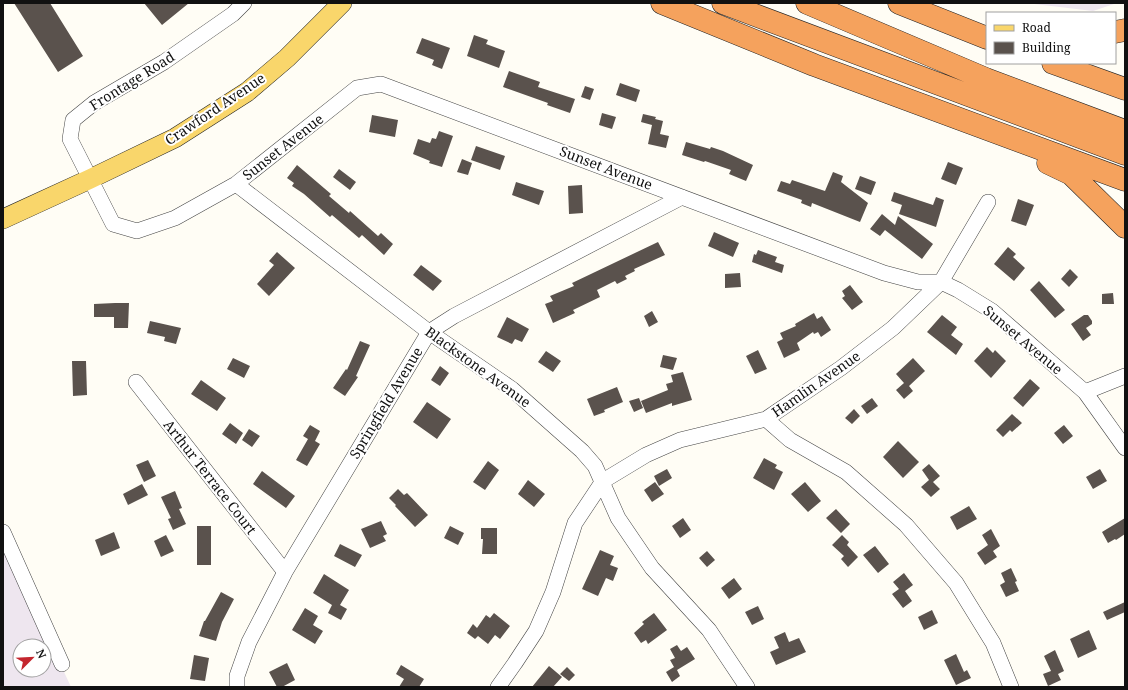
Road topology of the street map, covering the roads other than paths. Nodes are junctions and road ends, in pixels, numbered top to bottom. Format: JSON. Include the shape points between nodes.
{"nodes":[{"id":1,"x":244,"y":3,"type":"edge"},
{"id":2,"x":342,"y":3,"type":"edge"},
{"id":3,"x":662,"y":3,"type":"edge"},
{"id":4,"x":722,"y":3,"type":"edge"},
{"id":5,"x":807,"y":3,"type":"edge"},
{"id":6,"x":903,"y":5,"type":"edge"},
{"id":7,"x":986,"y":28,"type":"edge"},
{"id":8,"x":986,"y":38,"type":"edge"},
{"id":9,"x":1056,"y":64,"type":"edge"},
{"id":10,"x":1125,"y":90,"type":"edge"},
{"id":11,"x":950,"y":115,"type":"junction"},
{"id":12,"x":1125,"y":131,"type":"edge"},
{"id":13,"x":1125,"y":154,"type":"edge"},
{"id":14,"x":90,"y":179,"type":"junction"},
{"id":15,"x":1125,"y":180,"type":"edge"},
{"id":16,"x":236,"y":184,"type":"junction"},
{"id":17,"x":682,"y":197,"type":"junction"},
{"id":18,"x":988,"y":202,"type":"dead end"},
{"id":19,"x":3,"y":218,"type":"edge"},
{"id":20,"x":1125,"y":228,"type":"edge"},
{"id":21,"x":941,"y":282,"type":"junction"},
{"id":22,"x":429,"y":332,"type":"junction"},
{"id":23,"x":1125,"y":376,"type":"edge"},
{"id":24,"x":136,"y":382,"type":"dead end"},
{"id":25,"x":1085,"y":392,"type":"junction"},
{"id":26,"x":766,"y":419,"type":"junction"},
{"id":27,"x":1125,"y":448,"type":"edge"},
{"id":28,"x":603,"y":481,"type":"junction"},
{"id":29,"x":3,"y":532,"type":"edge"},
{"id":30,"x":285,"y":572,"type":"junction"},
{"id":31,"x":62,"y":664,"type":"dead end"},
{"id":32,"x":237,"y":687,"type":"edge"},
{"id":33,"x":498,"y":687,"type":"edge"},
{"id":34,"x":747,"y":687,"type":"edge"},
{"id":35,"x":1011,"y":687,"type":"edge"}],
"edges":[{"from":1,"to":14,"type":"street","name":"Frontage Road","via":[[233,14],[164,62],[94,103],[73,120],[70,139]]},
{"from":2,"to":14,"type":"main road","name":"Crawford Avenue","via":[[287,58],[246,92],[175,138]]},
{"from":3,"to":11,"type":"highway","via":[[814,65]]},
{"from":4,"to":13,"type":"highway"},
{"from":5,"to":12,"type":"highway","via":[[986,79]]},
{"from":6,"to":7,"type":"highway"},
{"from":6,"to":8,"type":"highway"},
{"from":9,"to":10,"type":"highway"},
{"from":11,"to":15,"type":"highway"},
{"from":11,"to":20,"type":"highway","via":[[1070,174]]},
{"from":14,"to":16,"type":"street","name":"Sunset Avenue","via":[[113,224],[137,231],[175,218]]},
{"from":14,"to":19,"type":"main road","name":"Crawford Avenue"},
{"from":16,"to":17,"type":"street","name":"Sunset Avenue","via":[[357,88],[381,84]]},
{"from":16,"to":22,"type":"street","name":"Blackstone Avenue"},
{"from":17,"to":21,"type":"street","name":"Sunset Avenue","via":[[884,273],[918,282]]},
{"from":17,"to":22,"type":"street","name":"Springfield Avenue","via":[[454,316]]},
{"from":18,"to":21,"type":"street","name":"Hamlin Avenue"},
{"from":21,"to":25,"type":"street","name":"Sunset Avenue","via":[[992,311]]},
{"from":21,"to":26,"type":"street","name":"Hamlin Avenue","via":[[893,328],[841,368]]},
{"from":22,"to":28,"type":"street","name":"Blackstone Avenue","via":[[512,389],[582,451],[595,466]]},
{"from":22,"to":30,"type":"street","name":"Springfield Avenue"},
{"from":23,"to":25,"type":"street"},
{"from":24,"to":30,"type":"street","name":"Arthur Terrace Court"},
{"from":25,"to":27,"type":"street","name":"Sunset Avenue"},
{"from":26,"to":28,"type":"street","name":"Hamlin Avenue","via":[[680,440],[646,455]]},
{"from":26,"to":35,"type":"street","via":[[790,440],[846,472],[906,526],[956,583],[993,643]]},
{"from":28,"to":33,"type":"street","name":"Hamlin Avenue","via":[[575,523],[553,592],[536,631]]},
{"from":28,"to":34,"type":"street","name":"Blackstone Avenue","via":[[618,518],[652,568],[709,630]]},
{"from":29,"to":31,"type":"street"},
{"from":30,"to":32,"type":"street","name":"Springfield Avenue","via":[[249,642],[237,676]]}]}
